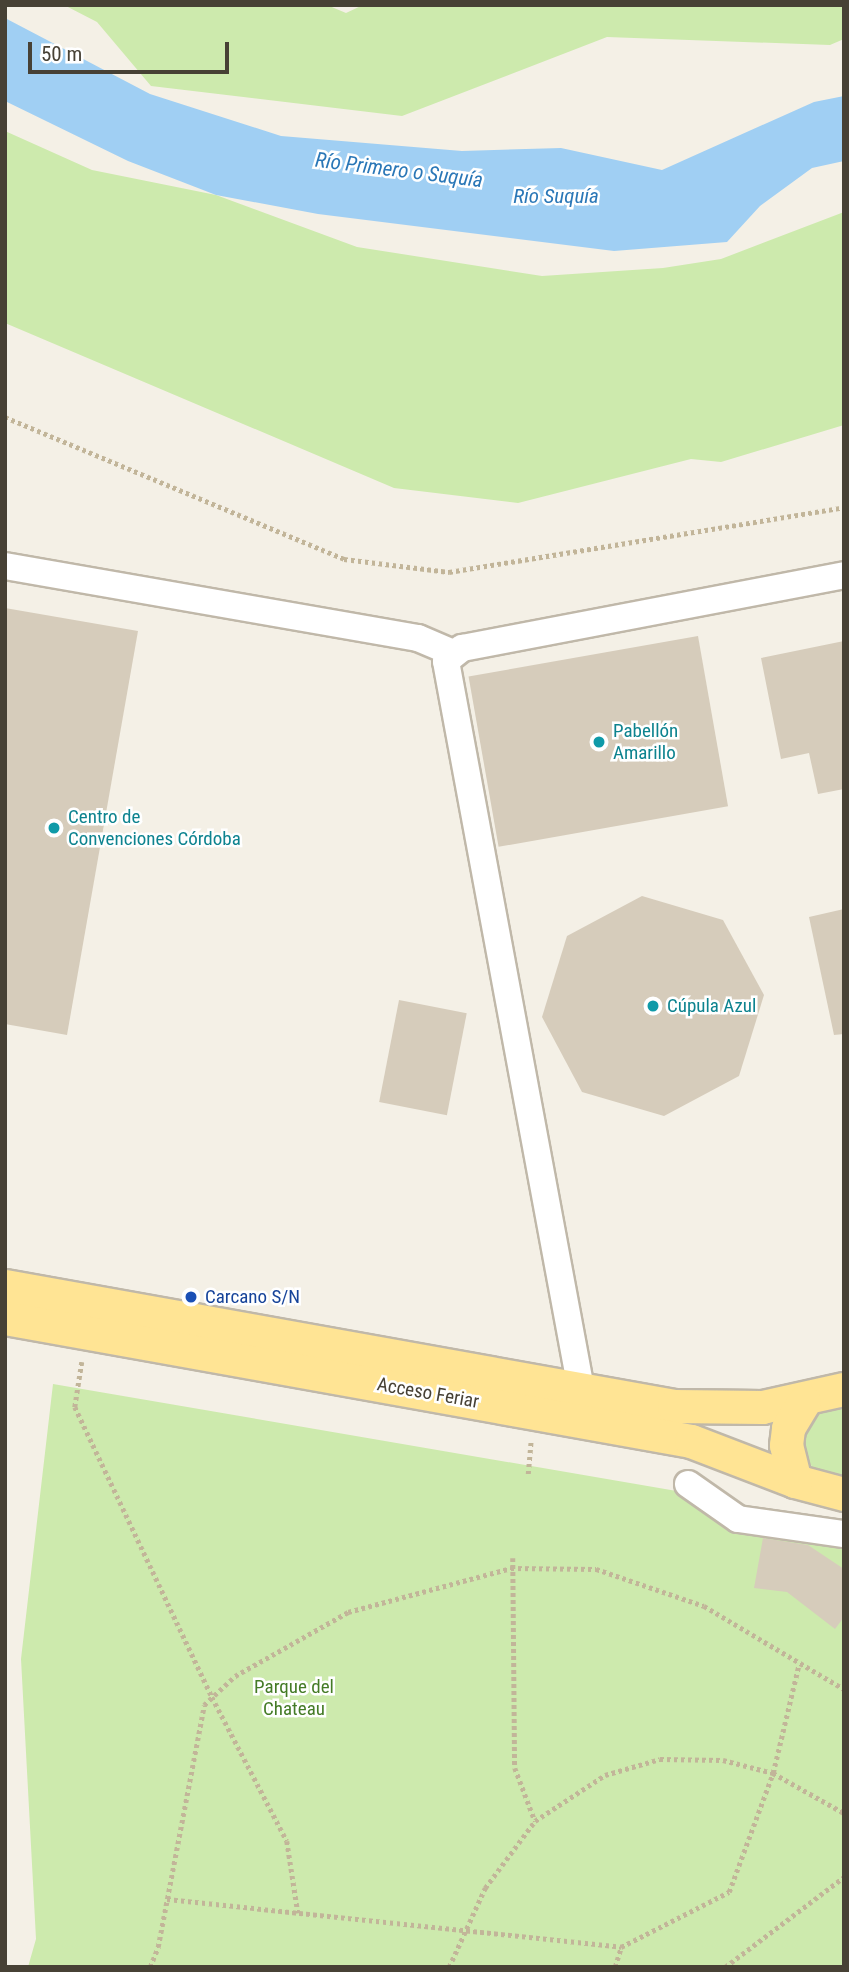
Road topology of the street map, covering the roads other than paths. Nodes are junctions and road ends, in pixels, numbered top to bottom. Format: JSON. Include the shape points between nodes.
{"nodes":[{"id":1,"x":5,"y":566,"type":"edge"},
{"id":2,"x":844,"y":575,"type":"edge"},
{"id":3,"x":453,"y":653,"type":"junction"},
{"id":4,"x":5,"y":1286,"type":"edge"},
{"id":5,"x":5,"y":1318,"type":"edge"},
{"id":6,"x":581,"y":1389,"type":"junction"},
{"id":7,"x":844,"y":1389,"type":"edge"},
{"id":8,"x":804,"y":1402,"type":"junction"},
{"id":9,"x":794,"y":1481,"type":"junction"},
{"id":10,"x":688,"y":1484,"type":"dead end"},
{"id":11,"x":844,"y":1494,"type":"edge"},
{"id":12,"x":844,"y":1534,"type":"edge"}],
"edges":[{"from":1,"to":3,"type":"lane","via":[[418,638]]},
{"from":2,"to":3,"type":"lane"},
{"from":3,"to":6,"type":"lane","via":[[446,661]]},
{"from":4,"to":6,"type":"main road","name":"Acceso Feriar"},
{"from":5,"to":9,"type":"main road","name":"Acceso Feriar","via":[[691,1441]]},
{"from":6,"to":8,"type":"main road","name":"Acceso Feriar","via":[[713,1410]]},
{"from":7,"to":8,"type":"main road","name":"Acceso Feriar"},
{"from":8,"to":9,"type":"main road","via":[[788,1428],[786,1445]]},
{"from":9,"to":11,"type":"main road","name":"Acceso Feriar"},
{"from":10,"to":12,"type":"lane","via":[[738,1519]]}]}
